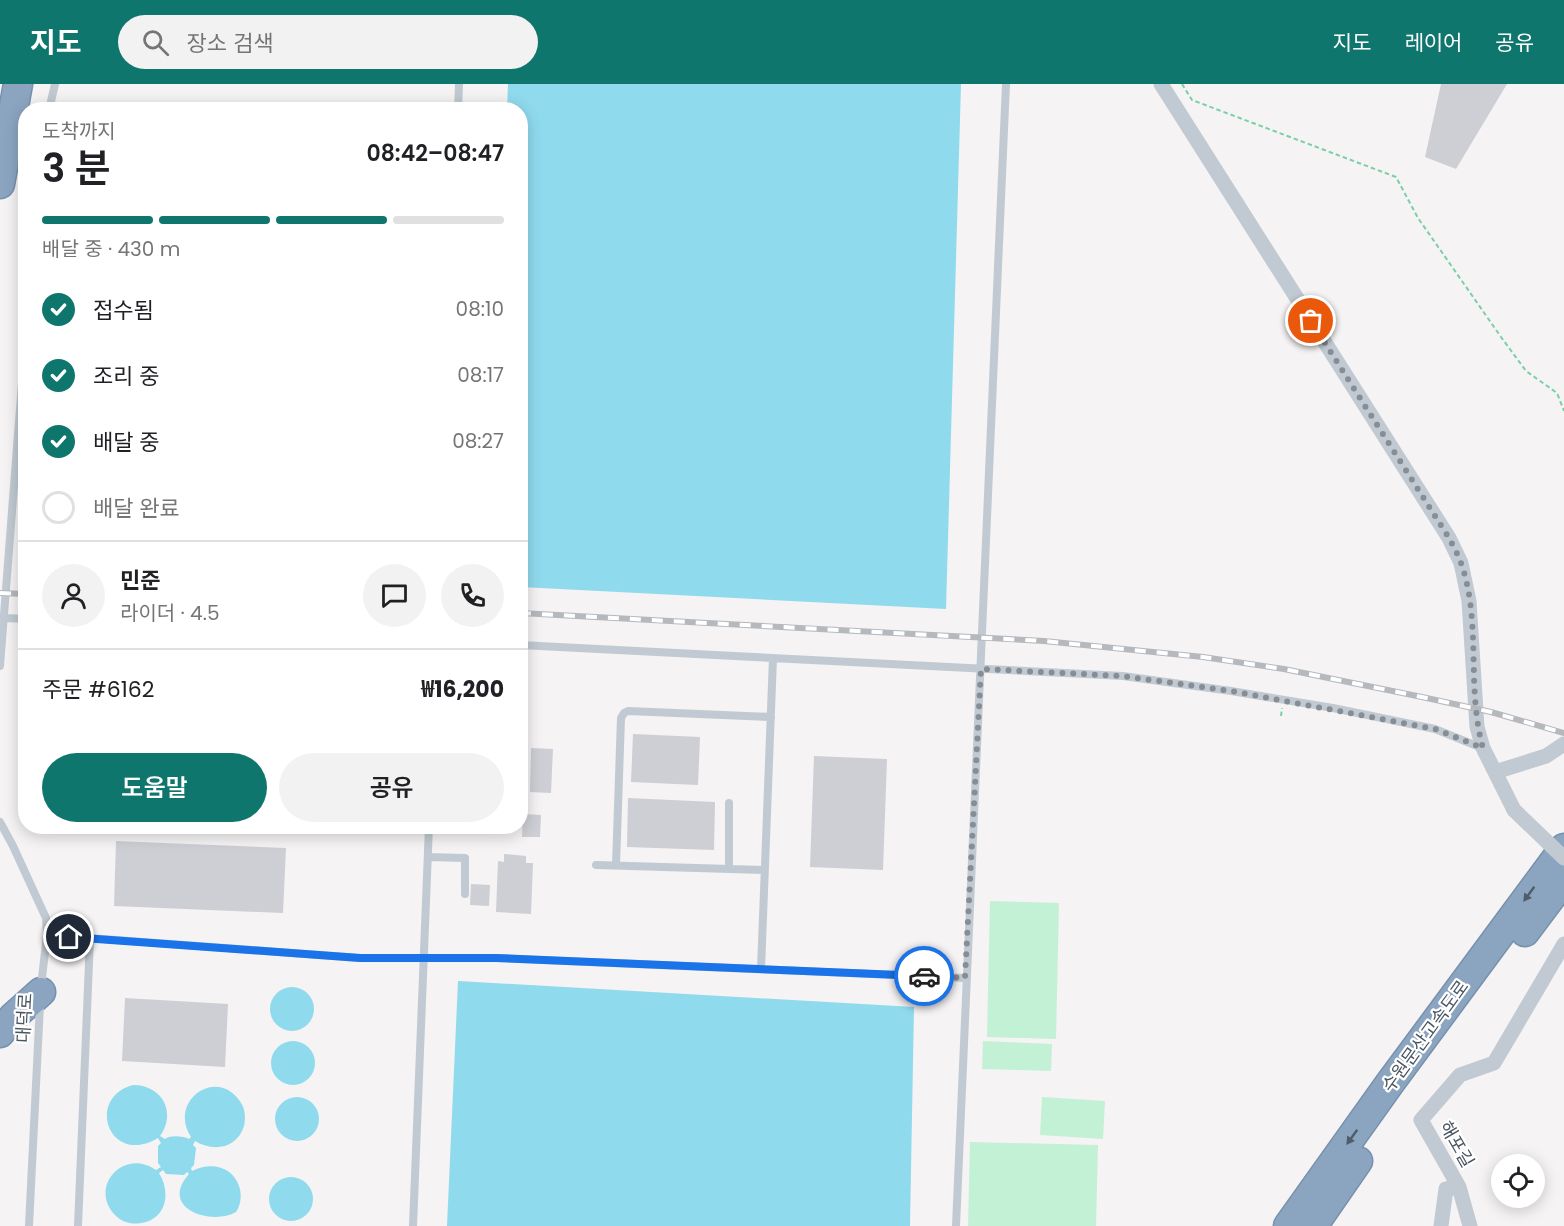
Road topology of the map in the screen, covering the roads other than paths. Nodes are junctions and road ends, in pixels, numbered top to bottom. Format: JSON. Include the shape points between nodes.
{"nodes":[{"id":1,"x":18,"y":84,"type":"edge"},
{"id":2,"x":55,"y":84,"type":"edge"},
{"id":3,"x":459,"y":84,"type":"edge"},
{"id":4,"x":1006,"y":84,"type":"edge"},
{"id":5,"x":1161,"y":84,"type":"edge"},
{"id":6,"x":51,"y":102,"type":"edge"},
{"id":7,"x":458,"y":102,"type":"edge"},
{"id":8,"x":0,"y":184,"type":"edge"},
{"id":9,"x":18,"y":435,"type":"edge"},
{"id":10,"x":4,"y":618,"type":"junction"},
{"id":11,"x":18,"y":619,"type":"edge"},
{"id":12,"x":528,"y":645,"type":"edge"},
{"id":13,"x":773,"y":658,"type":"junction"},
{"id":14,"x":0,"y":666,"type":"edge"},
{"id":15,"x":981,"y":669,"type":"junction"},
{"id":16,"x":771,"y":717,"type":"junction"},
{"id":17,"x":1564,"y":744,"type":"edge"},
{"id":18,"x":1483,"y":748,"type":"junction"},
{"id":19,"x":1495,"y":772,"type":"junction"},
{"id":20,"x":729,"y":803,"type":"dead end"},
{"id":21,"x":0,"y":822,"type":"edge"},
{"id":22,"x":429,"y":834,"type":"edge"},
{"id":23,"x":1564,"y":848,"type":"edge"},
{"id":24,"x":428,"y":857,"type":"junction"},
{"id":25,"x":1564,"y":858,"type":"edge"},
{"id":26,"x":596,"y":865,"type":"dead end"},
{"id":27,"x":616,"y":865,"type":"junction"},
{"id":28,"x":729,"y":869,"type":"junction"},
{"id":29,"x":765,"y":870,"type":"junction"},
{"id":30,"x":1564,"y":880,"type":"edge"},
{"id":31,"x":465,"y":894,"type":"dead end"},
{"id":32,"x":47,"y":935,"type":"junction"},
{"id":33,"x":90,"y":939,"type":"junction"},
{"id":34,"x":1564,"y":944,"type":"edge"},
{"id":35,"x":425,"y":958,"type":"junction"},
{"id":36,"x":761,"y":969,"type":"junction"},
{"id":37,"x":965,"y":978,"type":"junction"},
{"id":38,"x":40,"y":992,"type":"junction"},
{"id":39,"x":0,"y":1033,"type":"edge"},
{"id":40,"x":1459,"y":1187,"type":"junction"},
{"id":41,"x":29,"y":1226,"type":"edge"},
{"id":42,"x":78,"y":1226,"type":"edge"},
{"id":43,"x":413,"y":1226,"type":"edge"},
{"id":44,"x":956,"y":1226,"type":"edge"},
{"id":45,"x":1288,"y":1226,"type":"edge"},
{"id":46,"x":1313,"y":1226,"type":"edge"},
{"id":47,"x":1441,"y":1226,"type":"edge"},
{"id":48,"x":1470,"y":1226,"type":"edge"}],
"edges":[{"from":1,"to":8,"type":"highway"},
{"from":2,"to":6,"type":"lane"},
{"from":3,"to":7,"type":"lane"},
{"from":4,"to":15,"type":"lane"},
{"from":5,"to":18,"type":"street","via":[[1449,538],[1461,563],[1471,616],[1477,728]]},
{"from":9,"to":10,"type":"lane"},
{"from":10,"to":11,"type":"lane"},
{"from":10,"to":14,"type":"lane"},
{"from":12,"to":13,"type":"lane"},
{"from":13,"to":15,"type":"lane"},
{"from":13,"to":16,"type":"lane"},
{"from":15,"to":18,"type":"lane","via":[[1122,676],[1231,691],[1435,729]]},
{"from":15,"to":37,"type":"lane"},
{"from":16,"to":27,"type":"lane","via":[[624,713]]},
{"from":16,"to":29,"type":"lane"},
{"from":17,"to":19,"type":"street","via":[[1546,756]]},
{"from":18,"to":19,"type":"street"},
{"from":19,"to":25,"type":"street","bridge":true,"via":[[1514,810]]},
{"from":20,"to":28,"type":"lane"},
{"from":21,"to":32,"type":"lane","name":"대덕로","via":[[46,918]]},
{"from":22,"to":24,"type":"lane"},
{"from":23,"to":45,"type":"highway","name":"수원문산고속도로","one_way":true},
{"from":24,"to":31,"type":"lane","via":[[465,858]]},
{"from":24,"to":35,"type":"lane"},
{"from":26,"to":27,"type":"lane"},
{"from":27,"to":28,"type":"lane"},
{"from":28,"to":29,"type":"lane"},
{"from":29,"to":36,"type":"lane"},
{"from":30,"to":46,"type":"highway","name":"수원문산고속도로","via":[[1403,1095]]},
{"from":32,"to":33,"type":"lane"},
{"from":32,"to":38,"type":"lane","name":"대덕로"},
{"from":33,"to":35,"type":"lane","via":[[360,958]]},
{"from":33,"to":42,"type":"lane"},
{"from":34,"to":40,"type":"street","name":"해포길","via":[[1494,1063],[1460,1076],[1421,1120]]},
{"from":35,"to":36,"type":"lane"},
{"from":35,"to":43,"type":"lane"},
{"from":36,"to":37,"type":"lane"},
{"from":37,"to":44,"type":"lane"},
{"from":38,"to":39,"type":"highway"},
{"from":38,"to":41,"type":"lane","name":"대덕로"},
{"from":40,"to":47,"type":"street","name":"해포길","via":[[1446,1189]]},
{"from":40,"to":48,"type":"street","name":"해포길"}]}
